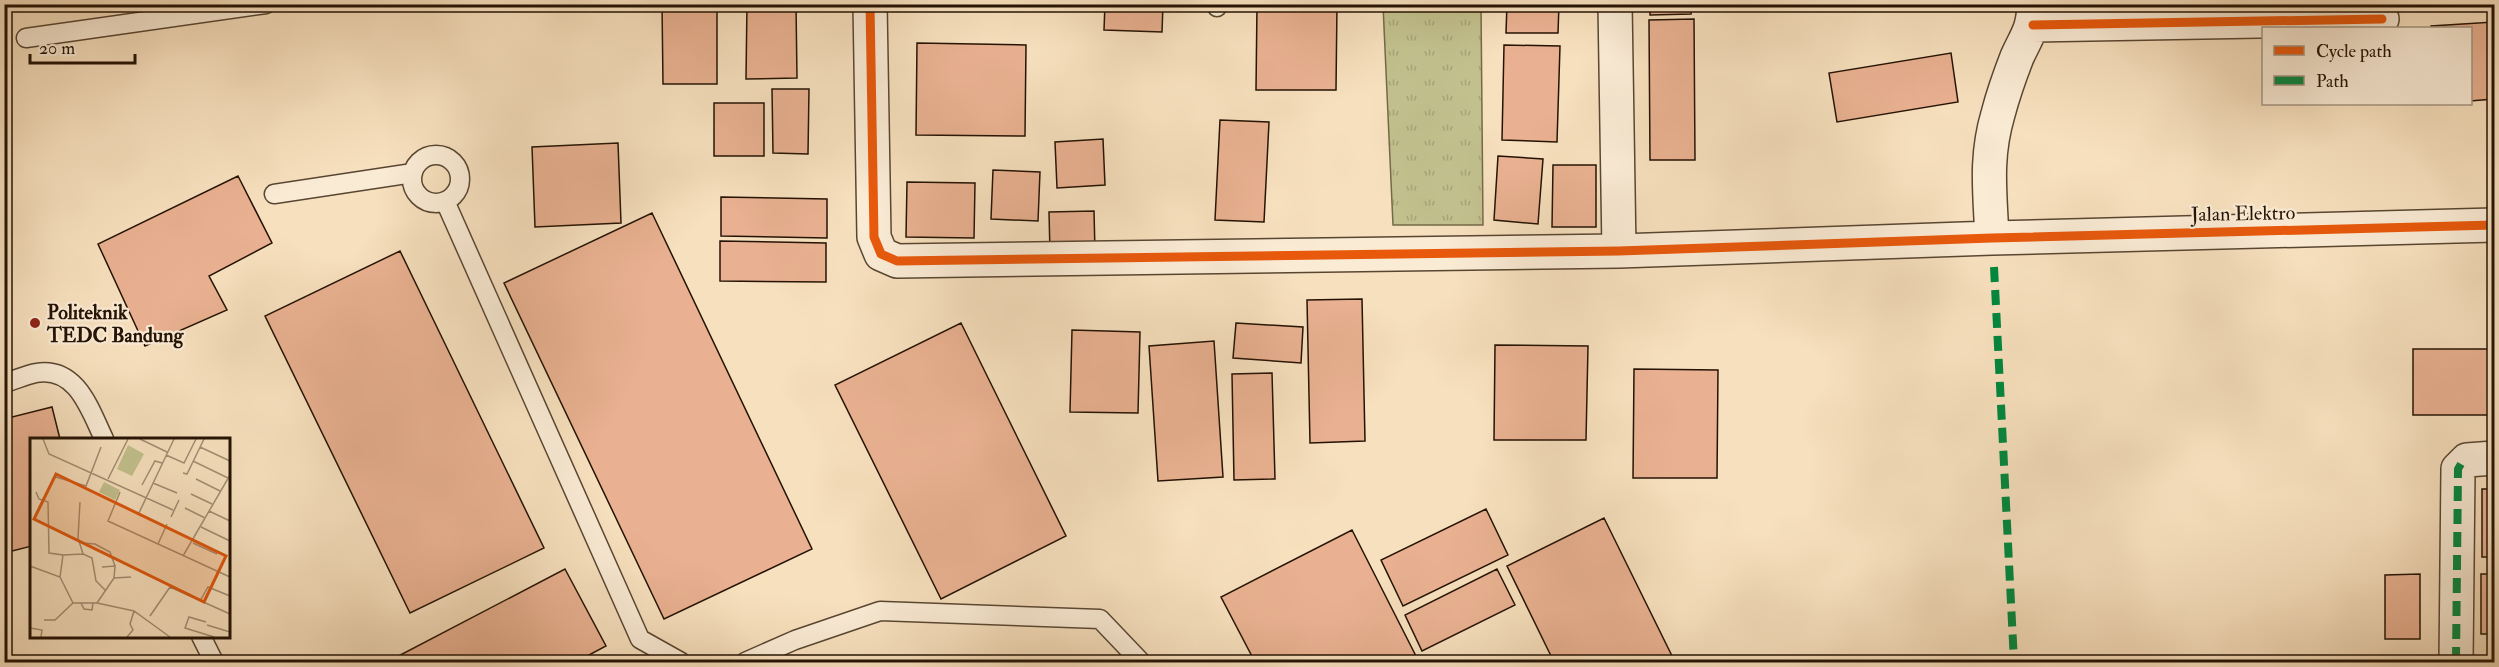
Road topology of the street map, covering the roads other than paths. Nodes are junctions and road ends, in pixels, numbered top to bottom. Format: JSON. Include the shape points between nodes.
{"nodes":[{"id":1,"x":266,"y":4,"type":"edge"},
{"id":2,"x":870,"y":4,"type":"edge"},
{"id":3,"x":1615,"y":4,"type":"edge"},
{"id":4,"x":222,"y":8,"type":"edge"},
{"id":5,"x":2034,"y":15,"type":"edge"},
{"id":6,"x":2382,"y":19,"type":"dead end"},
{"id":7,"x":26,"y":38,"type":"dead end"},
{"id":8,"x":413,"y":173,"type":"junction"},
{"id":9,"x":274,"y":194,"type":"dead end"},
{"id":10,"x":445,"y":201,"type":"junction"},
{"id":11,"x":2494,"y":225,"type":"edge"},
{"id":12,"x":1992,"y":238,"type":"junction"},
{"id":13,"x":1618,"y":251,"type":"junction"},
{"id":14,"x":4,"y":383,"type":"edge"},
{"id":15,"x":104,"y":438,"type":"edge"},
{"id":16,"x":2494,"y":458,"type":"edge"},
{"id":17,"x":201,"y":637,"type":"edge"},
{"id":18,"x":214,"y":663,"type":"edge"},
{"id":19,"x":681,"y":663,"type":"edge"},
{"id":20,"x":745,"y":663,"type":"edge"},
{"id":21,"x":1141,"y":663,"type":"edge"},
{"id":22,"x":2456,"y":663,"type":"edge"}],
"edges":[{"from":1,"to":4,"type":"lane"},
{"from":2,"to":13,"type":"street","name":"Jalan Elektro","via":[[874,237],[880,254],[897,261]]},
{"from":3,"to":13,"type":"street"},
{"from":4,"to":7,"type":"lane"},
{"from":5,"to":6,"type":"street"},
{"from":5,"to":12,"type":"street","via":[[1997,115],[1988,156]]},
{"from":8,"to":9,"type":"lane"},
{"from":8,"to":10,"type":"lane","via":[[415,190],[421,197]]},
{"from":8,"to":10,"type":"lane","via":[[416,165],[431,154],[449,158],[460,171],[461,180],[453,196]]},
{"from":10,"to":19,"type":"lane","via":[[640,639]]},
{"from":11,"to":12,"type":"street","name":"Jalan Elektro"},
{"from":12,"to":13,"type":"street","name":"Jalan Elektro"},
{"from":14,"to":15,"type":"lane","via":[[38,373],[60,374],[73,382],[83,396]]},
{"from":16,"to":22,"type":"street","via":[[2475,458],[2458,469]]},
{"from":17,"to":18,"type":"lane"},
{"from":20,"to":21,"type":"lane","via":[[795,639],[880,611],[1100,619]]}]}
